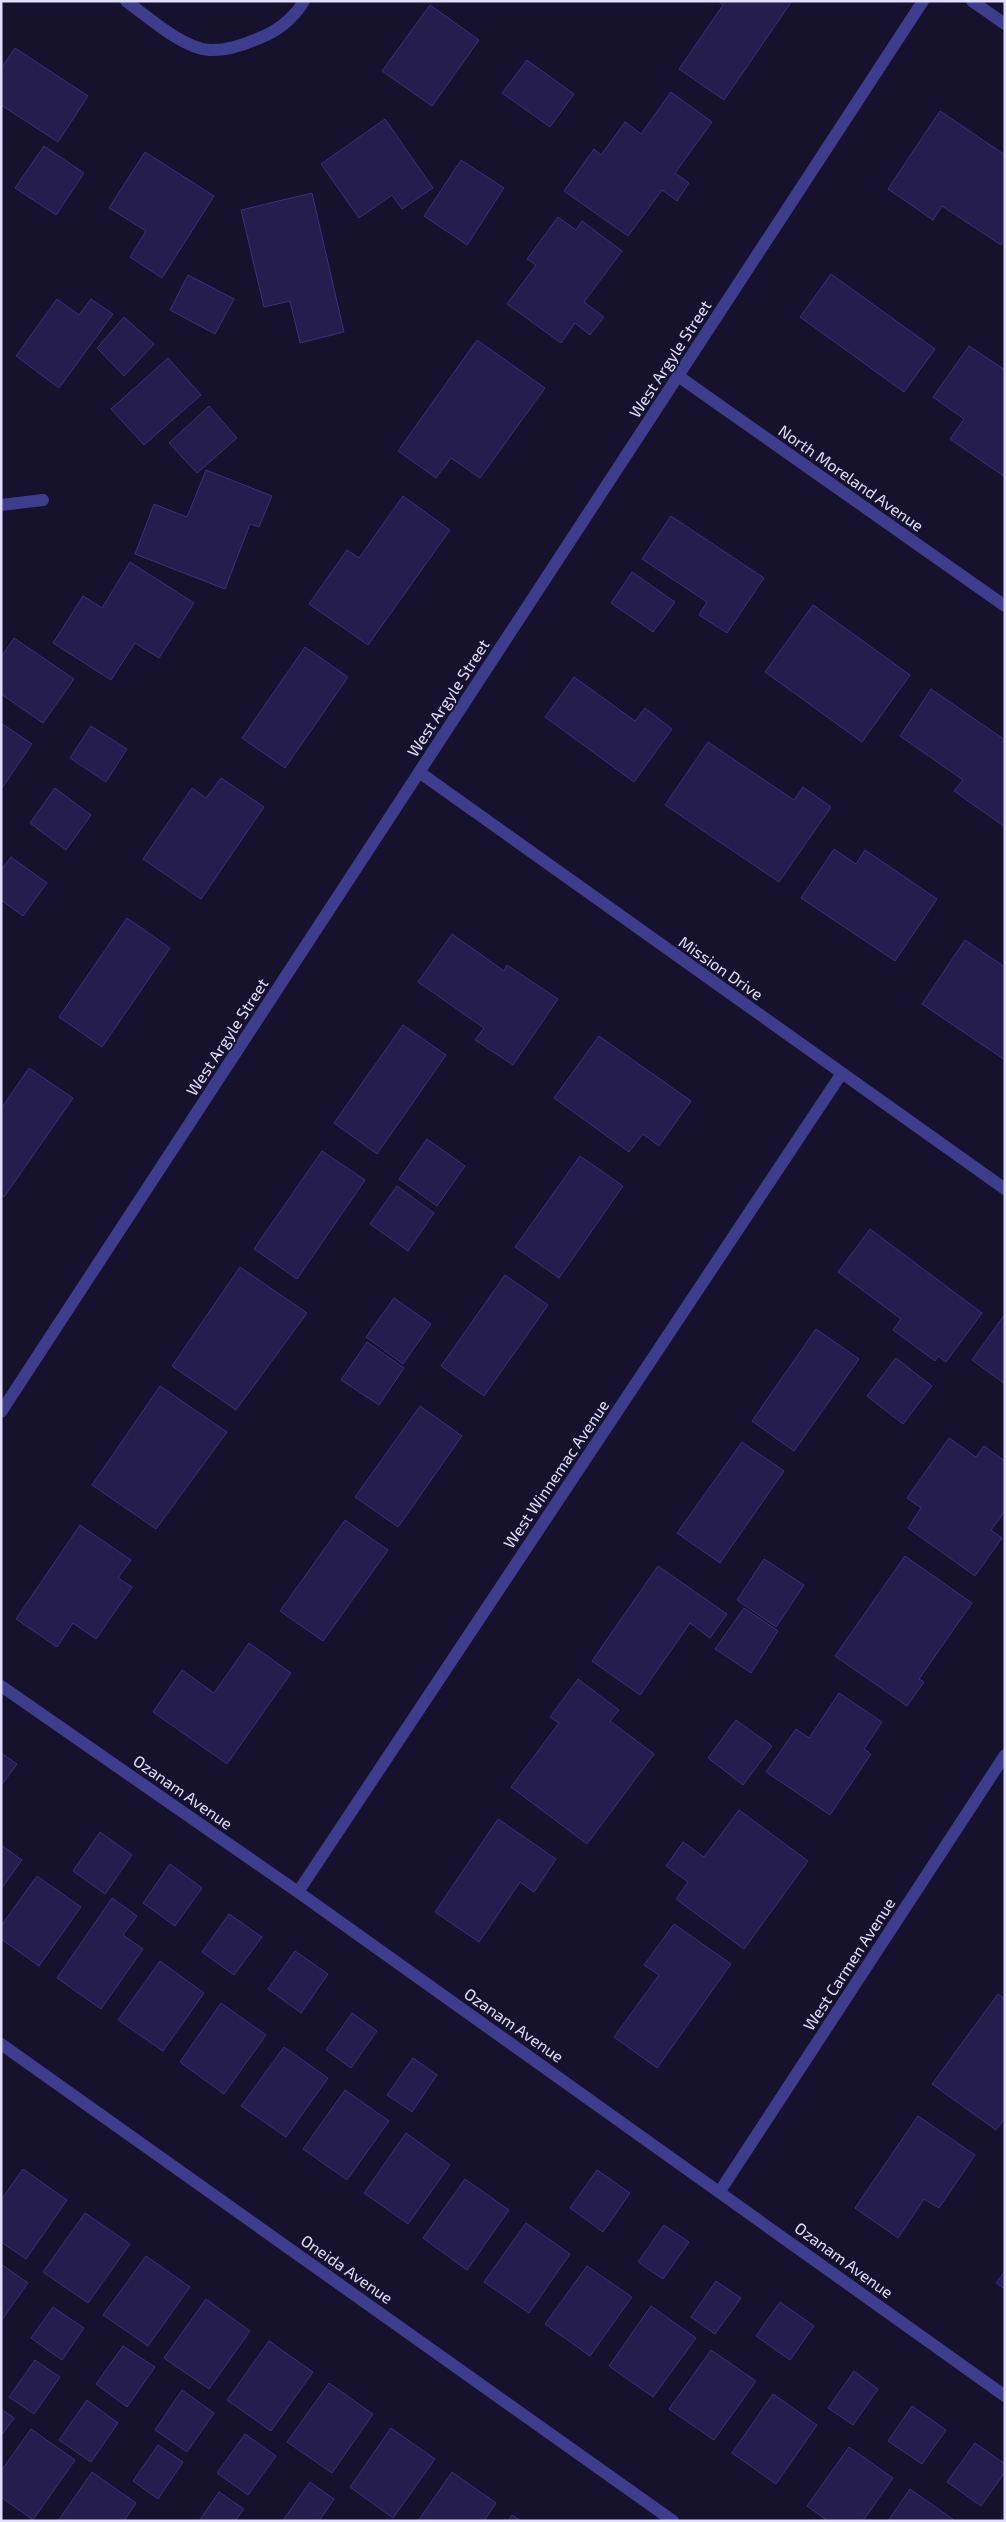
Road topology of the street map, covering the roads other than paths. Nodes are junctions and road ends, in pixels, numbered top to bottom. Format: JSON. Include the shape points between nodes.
{"nodes":[{"id":1,"x":126,"y":1,"type":"edge"},
{"id":2,"x":304,"y":1,"type":"edge"},
{"id":3,"x":923,"y":1,"type":"edge"},
{"id":4,"x":972,"y":1,"type":"edge"},
{"id":5,"x":1005,"y":24,"type":"edge"},
{"id":6,"x":678,"y":376,"type":"junction"},
{"id":7,"x":42,"y":500,"type":"dead end"},
{"id":8,"x":1,"y":505,"type":"edge"},
{"id":9,"x":1005,"y":606,"type":"edge"},
{"id":10,"x":419,"y":772,"type":"junction"},
{"id":11,"x":842,"y":1073,"type":"junction"},
{"id":12,"x":1005,"y":1190,"type":"edge"},
{"id":13,"x":1,"y":1412,"type":"edge"},
{"id":14,"x":1,"y":1686,"type":"edge"},
{"id":15,"x":1005,"y":1755,"type":"edge"},
{"id":16,"x":298,"y":1892,"type":"junction"},
{"id":17,"x":1,"y":2044,"type":"edge"},
{"id":18,"x":720,"y":2191,"type":"junction"},
{"id":19,"x":1005,"y":2396,"type":"edge"},
{"id":20,"x":673,"y":2521,"type":"edge"}],
"edges":[{"from":1,"to":2,"type":"street","via":[[180,39],[207,50],[234,48],[273,33],[299,10]]},
{"from":3,"to":6,"type":"street","name":"West Argyle Street"},
{"from":4,"to":5,"type":"street"},
{"from":6,"to":9,"type":"street","name":"North Moreland Avenue"},
{"from":6,"to":10,"type":"street","name":"West Argyle Street"},
{"from":7,"to":8,"type":"street"},
{"from":10,"to":11,"type":"street","name":"Mission Drive"},
{"from":10,"to":13,"type":"street","name":"West Argyle Street"},
{"from":11,"to":12,"type":"street","name":"Mission Drive"},
{"from":11,"to":16,"type":"street","name":"West Winnemac Avenue"},
{"from":14,"to":16,"type":"street","name":"Ozanam Avenue"},
{"from":15,"to":18,"type":"street","name":"West Carmen Avenue"},
{"from":16,"to":18,"type":"street","name":"Ozanam Avenue"},
{"from":17,"to":20,"type":"street","name":"Oneida Avenue"},
{"from":18,"to":19,"type":"street","name":"Ozanam Avenue"}]}
